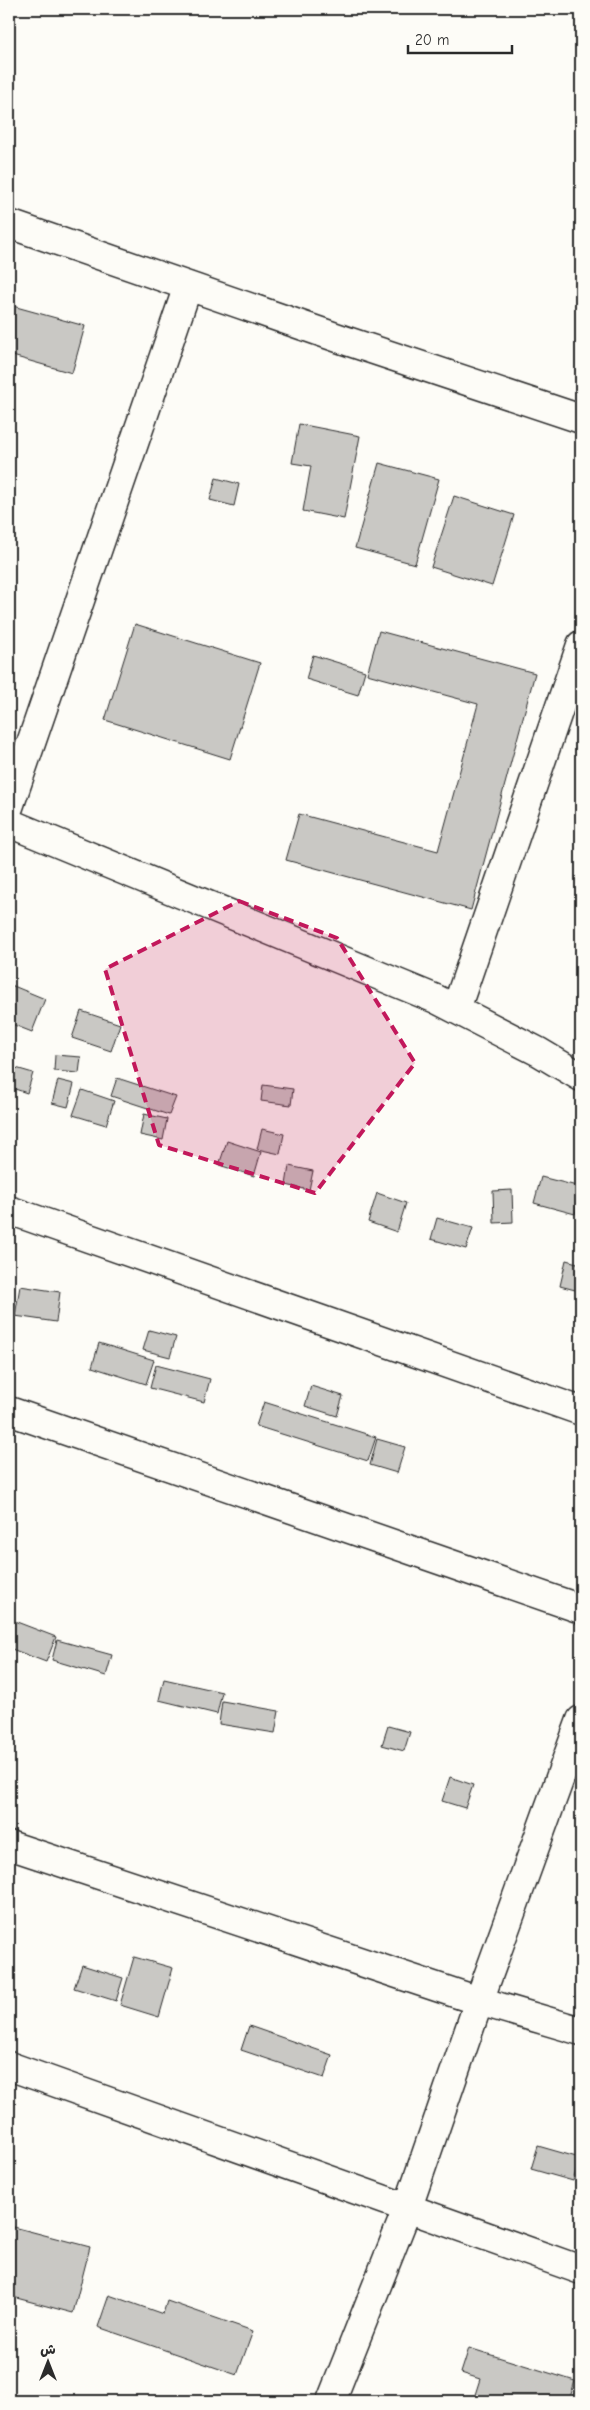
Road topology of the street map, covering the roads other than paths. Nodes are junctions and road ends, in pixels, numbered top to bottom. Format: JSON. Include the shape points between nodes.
{"nodes":[{"id":1,"x":9,"y":224,"type":"edge"},
{"id":2,"x":188,"y":286,"type":"junction"},
{"id":3,"x":581,"y":419,"type":"edge"},
{"id":4,"x":581,"y":645,"type":"edge"},
{"id":5,"x":572,"y":701,"type":"edge"},
{"id":6,"x":9,"y":807,"type":"edge"},
{"id":7,"x":9,"y":823,"type":"edge"},
{"id":8,"x":456,"y":1009,"type":"junction"},
{"id":9,"x":581,"y":1077,"type":"edge"},
{"id":10,"x":9,"y":1210,"type":"edge"},
{"id":11,"x":9,"y":1411,"type":"edge"},
{"id":12,"x":581,"y":1411,"type":"edge"},
{"id":13,"x":581,"y":1609,"type":"edge"},
{"id":14,"x":581,"y":1720,"type":"edge"},
{"id":15,"x":9,"y":1845,"type":"edge"},
{"id":16,"x":479,"y":2000,"type":"junction"},
{"id":17,"x":581,"y":2031,"type":"edge"},
{"id":18,"x":9,"y":2066,"type":"edge"},
{"id":19,"x":408,"y":2207,"type":"junction"},
{"id":20,"x":581,"y":2270,"type":"edge"},
{"id":21,"x":330,"y":2401,"type":"edge"}],
"edges":[{"from":1,"to":2,"type":"street"},
{"from":2,"to":3,"type":"street"},
{"from":2,"to":6,"type":"street"},
{"from":4,"to":5,"type":"street"},
{"from":5,"to":8,"type":"street"},
{"from":7,"to":8,"type":"street"},
{"from":8,"to":9,"type":"street"},
{"from":10,"to":12,"type":"street"},
{"from":11,"to":13,"type":"street"},
{"from":14,"to":16,"type":"street"},
{"from":15,"to":16,"type":"street"},
{"from":16,"to":17,"type":"street"},
{"from":16,"to":19,"type":"street"},
{"from":18,"to":19,"type":"street"},
{"from":19,"to":20,"type":"street"},
{"from":19,"to":21,"type":"street"}]}
